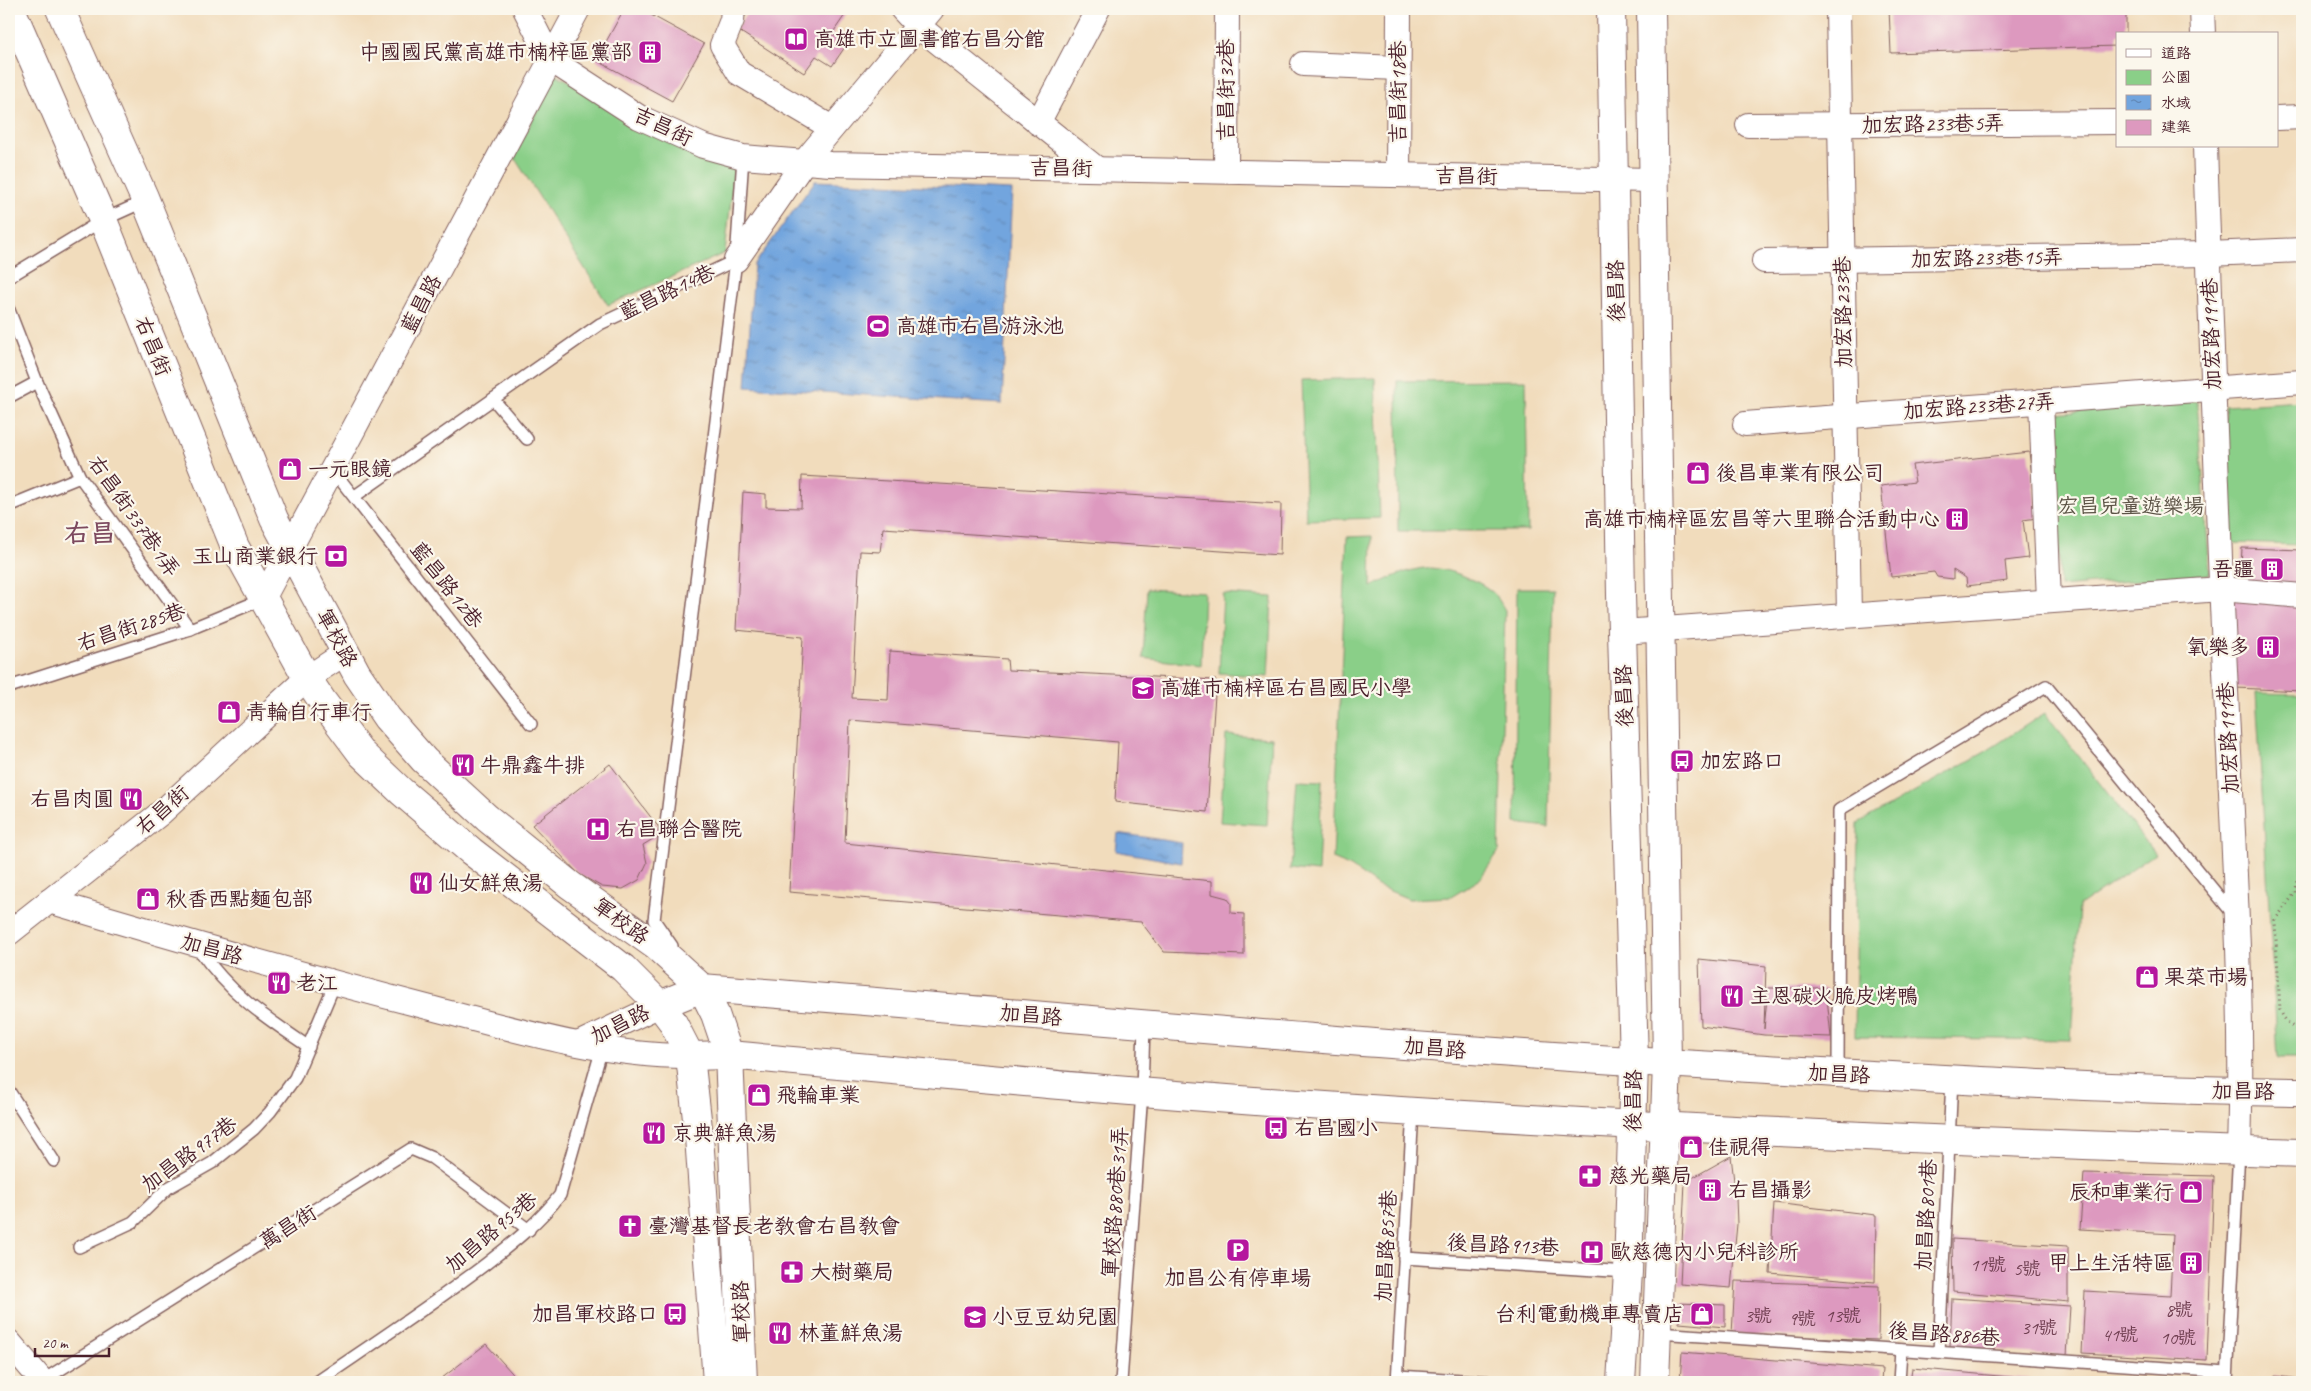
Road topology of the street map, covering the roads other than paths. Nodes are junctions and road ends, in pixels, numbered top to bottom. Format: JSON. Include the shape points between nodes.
{"nodes":[{"id":1,"x":12,"y":9,"type":"edge"},
{"id":2,"x":60,"y":9,"type":"edge"},
{"id":3,"x":525,"y":9,"type":"edge"},
{"id":4,"x":578,"y":9,"type":"edge"},
{"id":5,"x":733,"y":9,"type":"edge"},
{"id":6,"x":902,"y":9,"type":"edge"},
{"id":7,"x":1098,"y":9,"type":"edge"},
{"id":8,"x":1227,"y":9,"type":"edge"},
{"id":9,"x":1399,"y":9,"type":"edge"},
{"id":10,"x":1611,"y":9,"type":"edge"},
{"id":11,"x":1651,"y":9,"type":"edge"},
{"id":12,"x":1838,"y":9,"type":"edge"},
{"id":13,"x":2202,"y":9,"type":"edge"},
{"id":14,"x":925,"y":17,"type":"edge"},
{"id":15,"x":2203,"y":32,"type":"edge"},
{"id":16,"x":551,"y":60,"type":"junction"},
{"id":17,"x":1303,"y":64,"type":"dead end"},
{"id":18,"x":1398,"y":68,"type":"junction"},
{"id":19,"x":2302,"y":117,"type":"edge"},
{"id":20,"x":2278,"y":118,"type":"edge"},
{"id":21,"x":2116,"y":122,"type":"edge"},
{"id":22,"x":1038,"y":123,"type":"junction"},
{"id":23,"x":1748,"y":125,"type":"dead end"},
{"id":24,"x":1840,"y":125,"type":"junction"},
{"id":25,"x":832,"y":128,"type":"junction"},
{"id":26,"x":2205,"y":148,"type":"edge"},
{"id":27,"x":743,"y":157,"type":"junction"},
{"id":28,"x":804,"y":162,"type":"junction"},
{"id":29,"x":1096,"y":169,"type":"junction"},
{"id":30,"x":1226,"y":171,"type":"junction"},
{"id":31,"x":1398,"y":174,"type":"junction"},
{"id":32,"x":1614,"y":179,"type":"junction"},
{"id":33,"x":1653,"y":180,"type":"junction"},
{"id":34,"x":145,"y":200,"type":"junction"},
{"id":35,"x":103,"y":220,"type":"junction"},
{"id":36,"x":2302,"y":250,"type":"edge"},
{"id":37,"x":2209,"y":254,"type":"junction"},
{"id":38,"x":736,"y":260,"type":"junction"},
{"id":39,"x":1842,"y":260,"type":"junction"},
{"id":40,"x":1764,"y":261,"type":"dead end"},
{"id":41,"x":9,"y":277,"type":"edge"},
{"id":42,"x":9,"y":310,"type":"edge"},
{"id":43,"x":37,"y":382,"type":"junction"},
{"id":44,"x":2302,"y":382,"type":"edge"},
{"id":45,"x":2212,"y":388,"type":"junction"},
{"id":46,"x":9,"y":397,"type":"edge"},
{"id":47,"x":493,"y":399,"type":"junction"},
{"id":48,"x":2041,"y":401,"type":"junction"},
{"id":49,"x":1845,"y":416,"type":"junction"},
{"id":50,"x":1745,"y":424,"type":"dead end"},
{"id":51,"x":527,"y":439,"type":"dead end"},
{"id":52,"x":332,"y":469,"type":"junction"},
{"id":53,"x":80,"y":477,"type":"junction"},
{"id":54,"x":355,"y":496,"type":"junction"},
{"id":55,"x":9,"y":506,"type":"edge"},
{"id":56,"x":290,"y":550,"type":"junction"},
{"id":57,"x":2221,"y":589,"type":"junction"},
{"id":58,"x":2302,"y":596,"type":"edge"},
{"id":59,"x":263,"y":599,"type":"junction"},
{"id":60,"x":2049,"y":601,"type":"junction"},
{"id":61,"x":1849,"y":615,"type":"junction"},
{"id":62,"x":190,"y":629,"type":"junction"},
{"id":63,"x":1660,"y":629,"type":"junction"},
{"id":64,"x":1622,"y":632,"type":"junction"},
{"id":65,"x":345,"y":652,"type":"junction"},
{"id":66,"x":307,"y":678,"type":"junction"},
{"id":67,"x":9,"y":686,"type":"edge"},
{"id":68,"x":531,"y":724,"type":"dead end"},
{"id":69,"x":49,"y":901,"type":"junction"},
{"id":70,"x":2236,"y":919,"type":"junction"},
{"id":71,"x":9,"y":933,"type":"edge"},
{"id":72,"x":197,"y":946,"type":"junction"},
{"id":73,"x":335,"y":983,"type":"junction"},
{"id":74,"x":702,"y":988,"type":"junction"},
{"id":75,"x":660,"y":1005,"type":"junction"},
{"id":76,"x":1144,"y":1024,"type":"junction"},
{"id":77,"x":591,"y":1046,"type":"junction"},
{"id":78,"x":309,"y":1048,"type":"junction"},
{"id":79,"x":729,"y":1055,"type":"junction"},
{"id":80,"x":690,"y":1056,"type":"junction"},
{"id":81,"x":1634,"y":1062,"type":"junction"},
{"id":82,"x":1667,"y":1064,"type":"junction"},
{"id":83,"x":1838,"y":1074,"type":"junction"},
{"id":84,"x":1952,"y":1079,"type":"junction"},
{"id":85,"x":9,"y":1091,"type":"edge"},
{"id":86,"x":2241,"y":1091,"type":"junction"},
{"id":87,"x":1142,"y":1092,"type":"junction"},
{"id":88,"x":2302,"y":1092,"type":"edge"},
{"id":89,"x":1412,"y":1112,"type":"junction"},
{"id":90,"x":1633,"y":1125,"type":"junction"},
{"id":91,"x":1666,"y":1127,"type":"junction"},
{"id":92,"x":1948,"y":1140,"type":"junction"},
{"id":93,"x":2239,"y":1150,"type":"junction"},
{"id":94,"x":2302,"y":1153,"type":"edge"},
{"id":95,"x":54,"y":1160,"type":"dead end"},
{"id":96,"x":529,"y":1230,"type":"junction"},
{"id":97,"x":78,"y":1247,"type":"dead end"},
{"id":98,"x":1404,"y":1258,"type":"junction"},
{"id":99,"x":1628,"y":1272,"type":"junction"},
{"id":100,"x":1658,"y":1333,"type":"junction"},
{"id":101,"x":9,"y":1342,"type":"edge"},
{"id":102,"x":1901,"y":1350,"type":"junction"},
{"id":103,"x":1939,"y":1352,"type":"junction"},
{"id":104,"x":2227,"y":1377,"type":"edge"},
{"id":105,"x":1398,"y":1379,"type":"edge"},
{"id":106,"x":43,"y":1382,"type":"edge"},
{"id":107,"x":317,"y":1382,"type":"edge"},
{"id":108,"x":717,"y":1382,"type":"edge"},
{"id":109,"x":743,"y":1382,"type":"edge"},
{"id":110,"x":1121,"y":1382,"type":"edge"},
{"id":111,"x":1494,"y":1382,"type":"edge"},
{"id":112,"x":1621,"y":1382,"type":"edge"},
{"id":113,"x":1655,"y":1382,"type":"edge"},
{"id":114,"x":1899,"y":1382,"type":"edge"},
{"id":115,"x":2213,"y":1382,"type":"edge"}],
"edges":[{"from":1,"to":35,"type":"street","name":"右昌街"},
{"from":2,"to":34,"type":"street"},
{"from":3,"to":16,"type":"street"},
{"from":4,"to":16,"type":"street","name":"藍昌路"},
{"from":5,"to":25,"type":"street","via":[[722,45],[739,73]]},
{"from":6,"to":14,"type":"street"},
{"from":7,"to":22,"type":"street"},
{"from":8,"to":30,"type":"street","name":"吉昌街32巷"},
{"from":9,"to":18,"type":"street","name":"吉昌街18巷"},
{"from":10,"to":32,"type":"street","name":"後昌路"},
{"from":11,"to":33,"type":"street","name":"後昌路"},
{"from":12,"to":24,"type":"street","name":"加宏路233巷"},
{"from":13,"to":15,"type":"street"},
{"from":14,"to":22,"type":"street"},
{"from":14,"to":25,"type":"street","name":"藍昌路14巷"},
{"from":16,"to":27,"type":"street","name":"吉昌街","via":[[639,117],[703,146]]},
{"from":16,"to":52,"type":"street","name":"藍昌路"},
{"from":17,"to":18,"type":"street"},
{"from":18,"to":31,"type":"street","name":"吉昌街18巷"},
{"from":19,"to":20,"type":"street"},
{"from":21,"to":24,"type":"street","name":"加宏路233巷5弄"},
{"from":22,"to":29,"type":"street"},
{"from":23,"to":24,"type":"street","name":"加宏路233巷5弄"},
{"from":24,"to":39,"type":"street","name":"加宏路233巷"},
{"from":25,"to":28,"type":"street","name":"藍昌路14巷"},
{"from":26,"to":37,"type":"street","name":"加宏路191巷"},
{"from":27,"to":28,"type":"street","name":"吉昌街"},
{"from":27,"to":38,"type":"lane"},
{"from":28,"to":29,"type":"street","name":"吉昌街"},
{"from":28,"to":38,"type":"street","name":"藍昌路14巷"},
{"from":29,"to":30,"type":"street","name":"吉昌街"},
{"from":30,"to":31,"type":"street","name":"吉昌街"},
{"from":31,"to":32,"type":"street","name":"吉昌街"},
{"from":32,"to":33,"type":"street","name":"吉昌街"},
{"from":32,"to":64,"type":"street","name":"後昌路"},
{"from":33,"to":63,"type":"street","name":"後昌路"},
{"from":34,"to":35,"type":"lane"},
{"from":34,"to":56,"type":"street","via":[[274,519]]},
{"from":35,"to":41,"type":"lane"},
{"from":35,"to":59,"type":"street","name":"右昌街","via":[[236,547]]},
{"from":36,"to":37,"type":"street","name":"加宏路233巷15弄"},
{"from":37,"to":39,"type":"street","name":"加宏路233巷15弄"},
{"from":37,"to":45,"type":"street","name":"加宏路191巷"},
{"from":38,"to":47,"type":"lane","name":"藍昌路14巷","via":[[600,324]]},
{"from":38,"to":74,"type":"lane","via":[[654,920]]},
{"from":39,"to":40,"type":"street","name":"加宏路233巷15弄"},
{"from":39,"to":49,"type":"street","name":"加宏路233巷"},
{"from":42,"to":43,"type":"lane","name":"右昌街337巷1弄"},
{"from":43,"to":46,"type":"lane"},
{"from":43,"to":53,"type":"lane","name":"右昌街337巷1弄"},
{"from":44,"to":45,"type":"street","name":"加宏路233巷27弄"},
{"from":45,"to":48,"type":"street","name":"加宏路233巷27弄"},
{"from":45,"to":57,"type":"street","name":"加宏路191巷"},
{"from":47,"to":51,"type":"lane"},
{"from":47,"to":54,"type":"lane","name":"藍昌路14巷"},
{"from":48,"to":49,"type":"street","name":"加宏路233巷27弄"},
{"from":48,"to":60,"type":"street"},
{"from":49,"to":50,"type":"street","name":"加宏路233巷27弄"},
{"from":49,"to":61,"type":"street","name":"加宏路233巷"},
{"from":52,"to":54,"type":"lane","name":"藍昌路12巷"},
{"from":52,"to":56,"type":"street","name":"藍昌路"},
{"from":53,"to":55,"type":"lane"},
{"from":53,"to":62,"type":"lane","name":"右昌街337巷1弄"},
{"from":54,"to":68,"type":"lane","name":"藍昌路12巷"},
{"from":56,"to":59,"type":"street","name":"藍昌路"},
{"from":56,"to":65,"type":"street","name":"軍校路"},
{"from":57,"to":58,"type":"street"},
{"from":57,"to":60,"type":"street"},
{"from":57,"to":70,"type":"street","name":"加宏路191巷"},
{"from":59,"to":62,"type":"lane","name":"右昌街285巷"},
{"from":59,"to":66,"type":"street","name":"右昌街"},
{"from":60,"to":61,"type":"street"},
{"from":61,"to":63,"type":"street"},
{"from":62,"to":67,"type":"lane","name":"右昌街285巷"},
{"from":63,"to":64,"type":"street"},
{"from":63,"to":82,"type":"street","name":"後昌路"},
{"from":64,"to":81,"type":"street","name":"後昌路"},
{"from":65,"to":66,"type":"street","name":"右昌街"},
{"from":65,"to":74,"type":"street","name":"軍校路","via":[[387,718],[424,760],[487,818],[570,885],[656,946]]},
{"from":66,"to":69,"type":"street","name":"右昌街","via":[[162,812]]},
{"from":66,"to":75,"type":"street","name":"軍校路","via":[[362,754],[402,792],[623,968]]},
{"from":69,"to":71,"type":"street","name":"右昌街"},
{"from":69,"to":72,"type":"street","name":"加昌路"},
{"from":70,"to":83,"type":"lane","via":[[2046,686],[1839,810]]},
{"from":70,"to":86,"type":"street","name":"加宏路191巷"},
{"from":72,"to":73,"type":"street","name":"加昌路"},
{"from":72,"to":78,"type":"lane","via":[[215,972],[249,1006]]},
{"from":73,"to":77,"type":"street","name":"加昌路"},
{"from":73,"to":78,"type":"lane","name":"加昌路977巷"},
{"from":74,"to":75,"type":"street","name":"加昌路"},
{"from":74,"to":76,"type":"street","name":"加昌路"},
{"from":74,"to":79,"type":"street","name":"軍校路"},
{"from":75,"to":77,"type":"street","name":"加昌路"},
{"from":75,"to":80,"type":"street","name":"軍校路"},
{"from":76,"to":81,"type":"street","name":"加昌路"},
{"from":76,"to":87,"type":"lane","name":"軍校路880巷31弄"},
{"from":77,"to":80,"type":"street","name":"加昌路","via":[[635,1054]]},
{"from":77,"to":96,"type":"lane","name":"加昌路953巷","via":[[560,1196]]},
{"from":78,"to":97,"type":"lane","name":"加昌路977巷","via":[[296,1078],[254,1130],[212,1163],[168,1188],[133,1222]]},
{"from":79,"to":80,"type":"street","name":"加昌路"},
{"from":79,"to":87,"type":"street","name":"加昌路"},
{"from":79,"to":109,"type":"street","name":"軍校路"},
{"from":80,"to":108,"type":"street","name":"軍校路"},
{"from":81,"to":82,"type":"street","name":"加昌路"},
{"from":81,"to":90,"type":"street","name":"後昌路"},
{"from":82,"to":83,"type":"street","name":"加昌路"},
{"from":82,"to":91,"type":"street","name":"後昌路"},
{"from":83,"to":84,"type":"street","name":"加昌路"},
{"from":84,"to":86,"type":"street","name":"加昌路"},
{"from":84,"to":92,"type":"lane","name":"加昌路801巷"},
{"from":85,"to":95,"type":"lane"},
{"from":86,"to":88,"type":"street","name":"加昌路"},
{"from":86,"to":93,"type":"street","name":"加宏路191巷"},
{"from":87,"to":89,"type":"street","name":"加昌路"},
{"from":87,"to":110,"type":"lane","name":"軍校路880巷31弄"},
{"from":89,"to":90,"type":"street","name":"加昌路"},
{"from":89,"to":98,"type":"lane","name":"加昌路857巷"},
{"from":90,"to":91,"type":"street","name":"加昌路"},
{"from":90,"to":99,"type":"street","name":"後昌路"},
{"from":91,"to":92,"type":"street","name":"加昌路"},
{"from":91,"to":100,"type":"street","name":"後昌路"},
{"from":92,"to":93,"type":"street","name":"加昌路"},
{"from":92,"to":103,"type":"lane","name":"加昌路801巷"},
{"from":93,"to":94,"type":"street","name":"加昌路"},
{"from":93,"to":104,"type":"lane"},
{"from":96,"to":106,"type":"lane","name":"萬昌街","via":[[432,1158],[411,1149]]},
{"from":96,"to":107,"type":"lane","name":"加昌路953巷","via":[[460,1284]]},
{"from":98,"to":99,"type":"lane","name":"後昌路913巷"},
{"from":98,"to":105,"type":"lane","name":"加昌路857巷"},
{"from":99,"to":112,"type":"street","name":"後昌路"},
{"from":100,"to":102,"type":"lane","name":"後昌路886巷"},
{"from":100,"to":113,"type":"street","name":"後昌路"},
{"from":101,"to":106,"type":"street","name":"萬昌街"},
{"from":102,"to":103,"type":"lane","name":"後昌路886巷"},
{"from":102,"to":114,"type":"lane"},
{"from":103,"to":104,"type":"lane","name":"後昌路886巷"},
{"from":104,"to":115,"type":"lane"},
{"from":105,"to":111,"type":"lane"}]}
